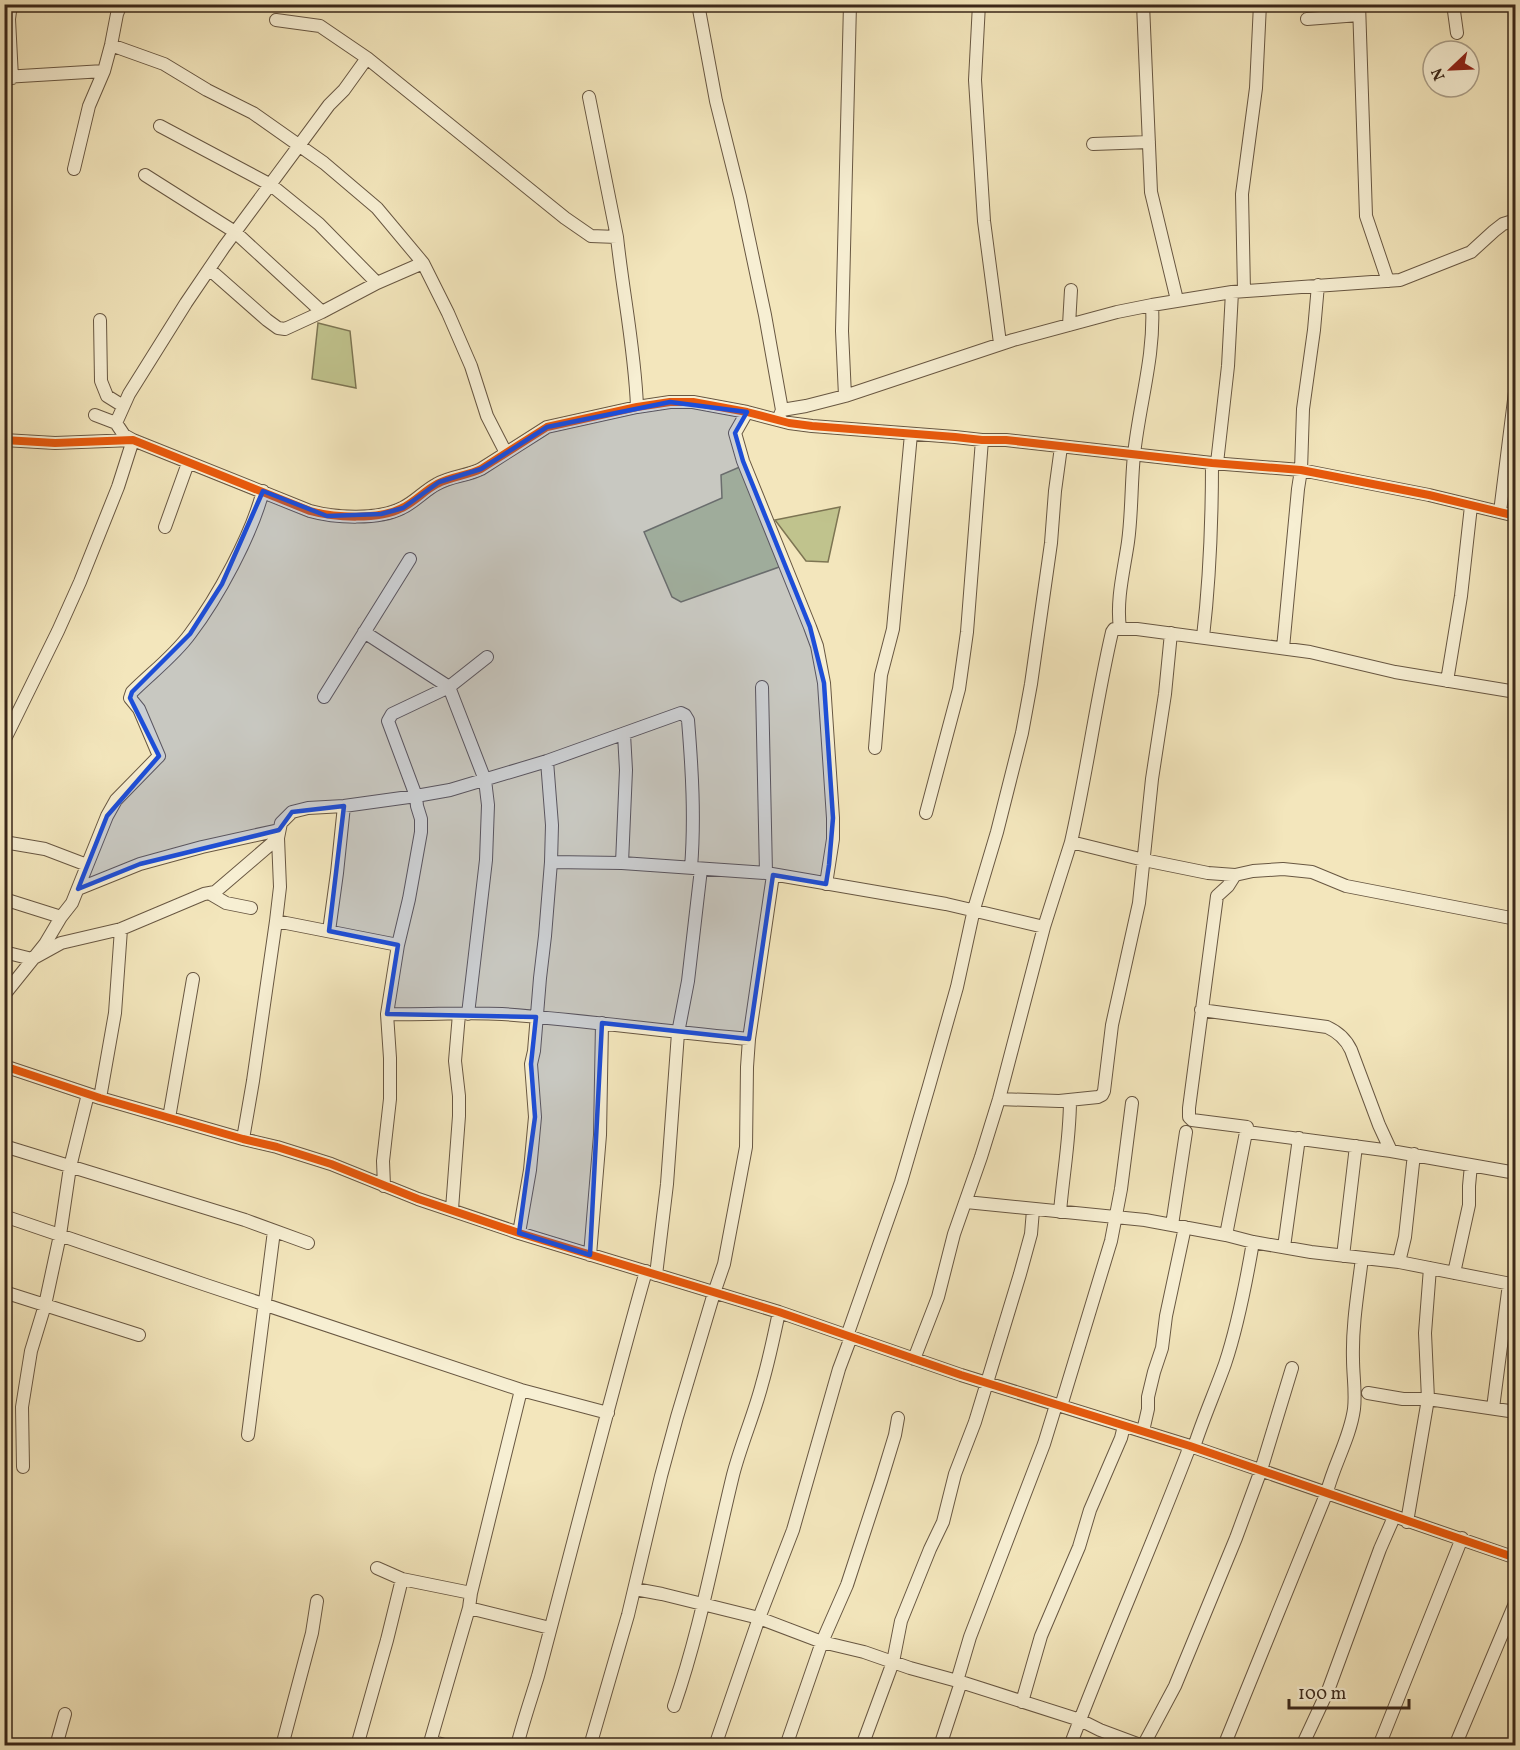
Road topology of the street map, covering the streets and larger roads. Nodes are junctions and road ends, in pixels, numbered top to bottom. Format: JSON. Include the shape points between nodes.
{"nodes":[{"id":1,"x":11,"y":4,"type":"edge"},
{"id":2,"x":121,"y":4,"type":"edge"},
{"id":3,"x":698,"y":4,"type":"edge"},
{"id":4,"x":850,"y":4,"type":"edge"},
{"id":5,"x":979,"y":4,"type":"edge"},
{"id":6,"x":1143,"y":4,"type":"edge"},
{"id":7,"x":1260,"y":4,"type":"edge"},
{"id":8,"x":1454,"y":4,"type":"edge"},
{"id":9,"x":1359,"y":10,"type":"edge"},
{"id":10,"x":1307,"y":19,"type":"dead end"},
{"id":11,"x":276,"y":20,"type":"dead end"},
{"id":12,"x":1457,"y":33,"type":"dead end"},
{"id":13,"x":111,"y":45,"type":"junction"},
{"id":14,"x":367,"y":58,"type":"junction"},
{"id":15,"x":104,"y":71,"type":"junction"},
{"id":16,"x":8,"y":77,"type":"edge"},
{"id":17,"x":589,"y":97,"type":"dead end"},
{"id":18,"x":160,"y":126,"type":"dead end"},
{"id":19,"x":1149,"y":142,"type":"junction"},
{"id":20,"x":1094,"y":144,"type":"dead end"},
{"id":21,"x":299,"y":145,"type":"junction"},
{"id":22,"x":74,"y":169,"type":"dead end"},
{"id":23,"x":145,"y":175,"type":"dead end"},
{"id":24,"x":271,"y":185,"type":"junction"},
{"id":25,"x":1515,"y":220,"type":"edge"},
{"id":26,"x":235,"y":232,"type":"junction"},
{"id":27,"x":617,"y":237,"type":"junction"},
{"id":28,"x":423,"y":263,"type":"junction"},
{"id":29,"x":209,"y":269,"type":"junction"},
{"id":30,"x":1388,"y":281,"type":"junction"},
{"id":31,"x":377,"y":283,"type":"junction"},
{"id":32,"x":1318,"y":285,"type":"junction"},
{"id":33,"x":1071,"y":290,"type":"dead end"},
{"id":34,"x":1238,"y":292,"type":"junction"},
{"id":35,"x":1177,"y":300,"type":"junction"},
{"id":36,"x":1152,"y":305,"type":"junction"},
{"id":37,"x":322,"y":312,"type":"junction"},
{"id":38,"x":100,"y":320,"type":"dead end"},
{"id":39,"x":1068,"y":325,"type":"junction"},
{"id":40,"x":1000,"y":343,"type":"junction"},
{"id":41,"x":1515,"y":384,"type":"edge"},
{"id":42,"x":845,"y":396,"type":"junction"},
{"id":43,"x":123,"y":406,"type":"junction"},
{"id":44,"x":636,"y":407,"type":"junction"},
{"id":45,"x":747,"y":412,"type":"junction"},
{"id":46,"x":95,"y":415,"type":"dead end"},
{"id":47,"x":780,"y":415,"type":"junction"},
{"id":48,"x":116,"y":423,"type":"junction"},
{"id":49,"x":911,"y":434,"type":"junction"},
{"id":50,"x":133,"y":440,"type":"junction"},
{"id":51,"x":982,"y":440,"type":"junction"},
{"id":52,"x":7,"y":442,"type":"edge"},
{"id":53,"x":1061,"y":447,"type":"junction"},
{"id":54,"x":506,"y":453,"type":"junction"},
{"id":55,"x":1134,"y":454,"type":"junction"},
{"id":56,"x":188,"y":463,"type":"junction"},
{"id":57,"x":1214,"y":463,"type":"junction"},
{"id":58,"x":1301,"y":470,"type":"junction"},
{"id":59,"x":263,"y":491,"type":"junction"},
{"id":60,"x":1471,"y":506,"type":"junction"},
{"id":61,"x":1500,"y":512,"type":"junction"},
{"id":62,"x":1515,"y":516,"type":"edge"},
{"id":63,"x":165,"y":527,"type":"dead end"},
{"id":64,"x":410,"y":559,"type":"dead end"},
{"id":65,"x":1120,"y":628,"type":"junction"},
{"id":66,"x":364,"y":632,"type":"junction"},
{"id":67,"x":1171,"y":633,"type":"junction"},
{"id":68,"x":1203,"y":637,"type":"junction"},
{"id":69,"x":1283,"y":648,"type":"junction"},
{"id":70,"x":487,"y":657,"type":"dead end"},
{"id":71,"x":1447,"y":681,"type":"junction"},
{"id":72,"x":449,"y":687,"type":"junction"},
{"id":73,"x":762,"y":687,"type":"dead end"},
{"id":74,"x":1515,"y":692,"type":"edge"},
{"id":75,"x":324,"y":697,"type":"dead end"},
{"id":76,"x":624,"y":734,"type":"junction"},
{"id":77,"x":4,"y":741,"type":"edge"},
{"id":78,"x":875,"y":748,"type":"dead end"},
{"id":79,"x":547,"y":761,"type":"junction"},
{"id":80,"x":485,"y":780,"type":"junction"},
{"id":81,"x":416,"y":796,"type":"junction"},
{"id":82,"x":344,"y":806,"type":"junction"},
{"id":83,"x":926,"y":813,"type":"dead end"},
{"id":84,"x":279,"y":834,"type":"junction"},
{"id":85,"x":4,"y":842,"type":"edge"},
{"id":86,"x":1071,"y":842,"type":"junction"},
{"id":87,"x":1144,"y":860,"type":"junction"},
{"id":88,"x":551,"y":862,"type":"junction"},
{"id":89,"x":622,"y":862,"type":"junction"},
{"id":90,"x":87,"y":865,"type":"junction"},
{"id":91,"x":696,"y":868,"type":"junction"},
{"id":92,"x":769,"y":874,"type":"junction"},
{"id":93,"x":1235,"y":875,"type":"junction"},
{"id":94,"x":826,"y":884,"type":"junction"},
{"id":95,"x":78,"y":889,"type":"junction"},
{"id":96,"x":209,"y":893,"type":"junction"},
{"id":97,"x":4,"y":899,"type":"edge"},
{"id":98,"x":251,"y":908,"type":"dead end"},
{"id":99,"x":974,"y":909,"type":"junction"},
{"id":100,"x":61,"y":917,"type":"junction"},
{"id":101,"x":1515,"y":919,"type":"edge"},
{"id":102,"x":276,"y":921,"type":"junction"},
{"id":103,"x":1044,"y":927,"type":"junction"},
{"id":104,"x":121,"y":929,"type":"junction"},
{"id":105,"x":328,"y":931,"type":"junction"},
{"id":106,"x":398,"y":945,"type":"junction"},
{"id":107,"x":4,"y":952,"type":"edge"},
{"id":108,"x":32,"y":959,"type":"junction"},
{"id":109,"x":193,"y":980,"type":"dead end"},
{"id":110,"x":4,"y":995,"type":"edge"},
{"id":111,"x":1201,"y":1010,"type":"junction"},
{"id":112,"x":387,"y":1014,"type":"junction"},
{"id":113,"x":463,"y":1014,"type":"junction"},
{"id":114,"x":536,"y":1017,"type":"junction"},
{"id":115,"x":602,"y":1023,"type":"junction"},
{"id":116,"x":678,"y":1032,"type":"junction"},
{"id":117,"x":749,"y":1039,"type":"junction"},
{"id":118,"x":4,"y":1066,"type":"edge"},
{"id":119,"x":94,"y":1096,"type":"junction"},
{"id":120,"x":999,"y":1099,"type":"junction"},
{"id":121,"x":1070,"y":1100,"type":"junction"},
{"id":122,"x":1132,"y":1103,"type":"dead end"},
{"id":123,"x":169,"y":1118,"type":"junction"},
{"id":124,"x":1186,"y":1132,"type":"dead end"},
{"id":125,"x":1247,"y":1132,"type":"junction"},
{"id":126,"x":1299,"y":1138,"type":"junction"},
{"id":127,"x":243,"y":1139,"type":"junction"},
{"id":128,"x":4,"y":1146,"type":"edge"},
{"id":129,"x":1356,"y":1146,"type":"junction"},
{"id":130,"x":1391,"y":1151,"type":"junction"},
{"id":131,"x":1414,"y":1154,"type":"junction"},
{"id":132,"x":1472,"y":1165,"type":"junction"},
{"id":133,"x":70,"y":1167,"type":"junction"},
{"id":134,"x":1515,"y":1173,"type":"edge"},
{"id":135,"x":384,"y":1186,"type":"junction"},
{"id":136,"x":966,"y":1202,"type":"junction"},
{"id":137,"x":452,"y":1209,"type":"junction"},
{"id":138,"x":1034,"y":1210,"type":"junction"},
{"id":139,"x":1060,"y":1212,"type":"junction"},
{"id":140,"x":4,"y":1216,"type":"edge"},
{"id":141,"x":1116,"y":1217,"type":"junction"},
{"id":142,"x":1172,"y":1225,"type":"junction"},
{"id":143,"x":1185,"y":1227,"type":"junction"},
{"id":144,"x":274,"y":1231,"type":"junction"},
{"id":145,"x":519,"y":1233,"type":"junction"},
{"id":146,"x":60,"y":1235,"type":"junction"},
{"id":147,"x":1226,"y":1235,"type":"junction"},
{"id":148,"x":1253,"y":1242,"type":"junction"},
{"id":149,"x":308,"y":1243,"type":"dead end"},
{"id":150,"x":1284,"y":1247,"type":"junction"},
{"id":151,"x":590,"y":1255,"type":"junction"},
{"id":152,"x":1343,"y":1256,"type":"junction"},
{"id":153,"x":1362,"y":1258,"type":"junction"},
{"id":154,"x":1399,"y":1263,"type":"junction"},
{"id":155,"x":1430,"y":1268,"type":"junction"},
{"id":156,"x":651,"y":1273,"type":"junction"},
{"id":157,"x":1454,"y":1273,"type":"junction"},
{"id":158,"x":1512,"y":1285,"type":"edge"},
{"id":159,"x":4,"y":1292,"type":"edge"},
{"id":160,"x":714,"y":1293,"type":"junction"},
{"id":161,"x":264,"y":1304,"type":"junction"},
{"id":162,"x":45,"y":1305,"type":"junction"},
{"id":163,"x":779,"y":1312,"type":"junction"},
{"id":164,"x":139,"y":1335,"type":"dead end"},
{"id":165,"x":849,"y":1337,"type":"junction"},
{"id":166,"x":914,"y":1359,"type":"junction"},
{"id":167,"x":1292,"y":1368,"type":"dead end"},
{"id":168,"x":987,"y":1383,"type":"junction"},
{"id":169,"x":521,"y":1390,"type":"junction"},
{"id":170,"x":1368,"y":1393,"type":"dead end"},
{"id":171,"x":1428,"y":1400,"type":"junction"},
{"id":172,"x":1058,"y":1405,"type":"junction"},
{"id":173,"x":1493,"y":1408,"type":"junction"},
{"id":174,"x":1515,"y":1412,"type":"edge"},
{"id":175,"x":608,"y":1413,"type":"junction"},
{"id":176,"x":898,"y":1418,"type":"dead end"},
{"id":177,"x":1124,"y":1426,"type":"junction"},
{"id":178,"x":1143,"y":1431,"type":"junction"},
{"id":179,"x":248,"y":1435,"type":"dead end"},
{"id":180,"x":1192,"y":1447,"type":"junction"},
{"id":181,"x":22,"y":1467,"type":"dead end"},
{"id":182,"x":1261,"y":1470,"type":"junction"},
{"id":183,"x":1327,"y":1492,"type":"junction"},
{"id":184,"x":1394,"y":1517,"type":"junction"},
{"id":185,"x":1407,"y":1522,"type":"junction"},
{"id":186,"x":1462,"y":1538,"type":"junction"},
{"id":187,"x":1515,"y":1558,"type":"edge"},
{"id":188,"x":376,"y":1568,"type":"dead end"},
{"id":189,"x":402,"y":1579,"type":"junction"},
{"id":190,"x":635,"y":1589,"type":"junction"},
{"id":191,"x":471,"y":1593,"type":"junction"},
{"id":192,"x":317,"y":1600,"type":"dead end"},
{"id":193,"x":1515,"y":1601,"type":"edge"},
{"id":194,"x":704,"y":1604,"type":"junction"},
{"id":195,"x":469,"y":1608,"type":"junction"},
{"id":196,"x":759,"y":1618,"type":"junction"},
{"id":197,"x":550,"y":1629,"type":"junction"},
{"id":198,"x":822,"y":1642,"type":"junction"},
{"id":199,"x":893,"y":1662,"type":"junction"},
{"id":200,"x":959,"y":1682,"type":"junction"},
{"id":201,"x":1022,"y":1702,"type":"junction"},
{"id":202,"x":674,"y":1706,"type":"dead end"},
{"id":203,"x":65,"y":1714,"type":"dead end"},
{"id":204,"x":1080,"y":1720,"type":"junction"},
{"id":205,"x":430,"y":1743,"type":"edge"},
{"id":206,"x":56,"y":1746,"type":"edge"},
{"id":207,"x":282,"y":1746,"type":"edge"},
{"id":208,"x":357,"y":1746,"type":"edge"},
{"id":209,"x":448,"y":1746,"type":"edge"},
{"id":210,"x":517,"y":1746,"type":"edge"},
{"id":211,"x":590,"y":1746,"type":"edge"},
{"id":212,"x":715,"y":1746,"type":"edge"},
{"id":213,"x":786,"y":1746,"type":"edge"},
{"id":214,"x":862,"y":1746,"type":"edge"},
{"id":215,"x":940,"y":1746,"type":"edge"},
{"id":216,"x":1070,"y":1746,"type":"edge"},
{"id":217,"x":1143,"y":1746,"type":"edge"},
{"id":218,"x":1224,"y":1746,"type":"edge"},
{"id":219,"x":1302,"y":1746,"type":"edge"},
{"id":220,"x":1379,"y":1746,"type":"edge"},
{"id":221,"x":1455,"y":1746,"type":"edge"}],
"edges":[{"from":1,"to":16,"type":"street"},
{"from":2,"to":13,"type":"street"},
{"from":3,"to":47,"type":"street","via":[[765,315]]},
{"from":4,"to":42,"type":"street","via":[[842,331]]},
{"from":5,"to":40,"type":"street","via":[[975,80],[984,221]]},
{"from":6,"to":19,"type":"street"},
{"from":7,"to":34,"type":"street","via":[[1256,88],[1242,194]]},
{"from":8,"to":12,"type":"street"},
{"from":9,"to":10,"type":"street"},
{"from":9,"to":30,"type":"street","via":[[1366,216]]},
{"from":11,"to":14,"type":"street","via":[[320,26]]},
{"from":13,"to":15,"type":"street"},
{"from":13,"to":21,"type":"street","via":[[164,64],[253,113]]},
{"from":14,"to":21,"type":"street"},
{"from":14,"to":27,"type":"street","via":[[565,218],[591,236]]},
{"from":15,"to":16,"type":"street"},
{"from":15,"to":22,"type":"street","via":[[89,106]]},
{"from":17,"to":27,"type":"street"},
{"from":18,"to":24,"type":"street"},
{"from":19,"to":20,"type":"street"},
{"from":19,"to":35,"type":"street","via":[[1151,192]]},
{"from":21,"to":24,"type":"street"},
{"from":21,"to":28,"type":"street","via":[[377,208]]},
{"from":23,"to":26,"type":"street"},
{"from":24,"to":26,"type":"street"},
{"from":24,"to":31,"type":"street","via":[[319,224]]},
{"from":25,"to":30,"type":"street","via":[[1503,224],[1471,252],[1410,277]]},
{"from":26,"to":29,"type":"street"},
{"from":26,"to":37,"type":"street"},
{"from":27,"to":44,"type":"street","via":[[635,371]]},
{"from":28,"to":31,"type":"street"},
{"from":28,"to":54,"type":"street"},
{"from":29,"to":37,"type":"street","via":[[278,328],[285,329]]},
{"from":29,"to":43,"type":"street"},
{"from":30,"to":32,"type":"street"},
{"from":31,"to":37,"type":"street"},
{"from":32,"to":34,"type":"street"},
{"from":32,"to":58,"type":"street","via":[[1303,409]]},
{"from":33,"to":39,"type":"street"},
{"from":34,"to":35,"type":"street"},
{"from":34,"to":57,"type":"street"},
{"from":35,"to":36,"type":"street"},
{"from":36,"to":39,"type":"street"},
{"from":36,"to":55,"type":"street","via":[[1153,328]]},
{"from":38,"to":43,"type":"street","via":[[101,381],[107,396]]},
{"from":39,"to":40,"type":"street"},
{"from":40,"to":42,"type":"street"},
{"from":41,"to":61,"type":"street"},
{"from":42,"to":47,"type":"street"},
{"from":43,"to":48,"type":"street"},
{"from":44,"to":45,"type":"street","via":[[693,402]]},
{"from":44,"to":54,"type":"street","via":[[547,427]]},
{"from":45,"to":47,"type":"street"},
{"from":45,"to":94,"type":"street","via":[[735,433],[817,646],[824,683],[833,818]]},
{"from":46,"to":48,"type":"street"},
{"from":47,"to":49,"type":"street","via":[[789,423]]},
{"from":48,"to":50,"type":"street"},
{"from":49,"to":51,"type":"street"},
{"from":49,"to":78,"type":"street","via":[[893,629],[880,675]]},
{"from":50,"to":52,"type":"street"},
{"from":50,"to":56,"type":"street"},
{"from":50,"to":77,"type":"street","via":[[85,570]]},
{"from":51,"to":53,"type":"street"},
{"from":51,"to":83,"type":"street","via":[[959,689]]},
{"from":53,"to":55,"type":"street"},
{"from":53,"to":99,"type":"street","via":[[1051,543],[1022,733]]},
{"from":54,"to":59,"type":"street","via":[[470,474],[439,482],[403,508],[381,514],[327,516]]},
{"from":55,"to":57,"type":"street"},
{"from":55,"to":65,"type":"street"},
{"from":56,"to":59,"type":"street"},
{"from":56,"to":63,"type":"street"},
{"from":57,"to":58,"type":"street"},
{"from":57,"to":68,"type":"street"},
{"from":58,"to":60,"type":"street"},
{"from":58,"to":69,"type":"street"},
{"from":59,"to":90,"type":"street","via":[[222,584],[190,634],[132,693],[130,698],[159,756],[116,800]]},
{"from":60,"to":61,"type":"street"},
{"from":60,"to":71,"type":"street"},
{"from":61,"to":62,"type":"street"},
{"from":64,"to":66,"type":"street"},
{"from":65,"to":67,"type":"street"},
{"from":65,"to":86,"type":"street","via":[[1112,632]]},
{"from":66,"to":72,"type":"street"},
{"from":66,"to":75,"type":"street"},
{"from":67,"to":68,"type":"street"},
{"from":67,"to":87,"type":"street"},
{"from":68,"to":69,"type":"street"},
{"from":69,"to":71,"type":"street"},
{"from":70,"to":72,"type":"street"},
{"from":71,"to":74,"type":"street"},
{"from":72,"to":80,"type":"street"},
{"from":72,"to":81,"type":"street","via":[[392,714],[388,721]]},
{"from":73,"to":92,"type":"street"},
{"from":76,"to":79,"type":"street"},
{"from":76,"to":89,"type":"street"},
{"from":76,"to":91,"type":"street","via":[[681,713],[686,715],[693,776]]},
{"from":79,"to":80,"type":"street"},
{"from":79,"to":88,"type":"street"},
{"from":80,"to":81,"type":"street"},
{"from":80,"to":113,"type":"street","via":[[486,860]]},
{"from":81,"to":82,"type":"street"},
{"from":81,"to":106,"type":"street","via":[[421,832]]},
{"from":82,"to":84,"type":"street","via":[[292,812],[280,823]]},
{"from":82,"to":105,"type":"street"},
{"from":84,"to":95,"type":"street","via":[[202,847],[140,864]]},
{"from":84,"to":96,"type":"street","via":[[215,892]]},
{"from":84,"to":102,"type":"street"},
{"from":85,"to":90,"type":"street","via":[[45,849]]},
{"from":86,"to":87,"type":"street"},
{"from":86,"to":103,"type":"street"},
{"from":87,"to":93,"type":"street"},
{"from":87,"to":121,"type":"street","via":[[1139,903],[1112,1025],[1104,1091],[1098,1097]]},
{"from":88,"to":89,"type":"street"},
{"from":88,"to":114,"type":"street"},
{"from":89,"to":91,"type":"street"},
{"from":90,"to":95,"type":"street"},
{"from":91,"to":92,"type":"street"},
{"from":91,"to":116,"type":"street","via":[[688,981]]},
{"from":92,"to":94,"type":"street"},
{"from":92,"to":117,"type":"street"},
{"from":93,"to":101,"type":"street","via":[[1283,869],[1312,873],[1346,886]]},
{"from":93,"to":111,"type":"street","via":[[1217,897]]},
{"from":94,"to":99,"type":"street"},
{"from":95,"to":100,"type":"street"},
{"from":96,"to":98,"type":"street","via":[[226,903]]},
{"from":96,"to":104,"type":"street"},
{"from":97,"to":100,"type":"street"},
{"from":99,"to":103,"type":"street"},
{"from":99,"to":165,"type":"street","via":[[957,987],[901,1182]]},
{"from":100,"to":108,"type":"street"},
{"from":102,"to":105,"type":"street"},
{"from":102,"to":127,"type":"street"},
{"from":103,"to":120,"type":"street"},
{"from":104,"to":108,"type":"street","via":[[61,943]]},
{"from":104,"to":119,"type":"street","via":[[115,1013]]},
{"from":105,"to":106,"type":"street"},
{"from":106,"to":112,"type":"street"},
{"from":107,"to":108,"type":"street"},
{"from":108,"to":110,"type":"street"},
{"from":109,"to":123,"type":"street"},
{"from":111,"to":125,"type":"street","via":[[1189,1116],[1192,1120],[1246,1127]]},
{"from":111,"to":130,"type":"street","via":[[1327,1027],[1342,1037],[1351,1050]]},
{"from":112,"to":113,"type":"street"},
{"from":112,"to":135,"type":"street","via":[[390,1099]]},
{"from":113,"to":114,"type":"street"},
{"from":113,"to":137,"type":"street","via":[[455,1060],[459,1116]]},
{"from":114,"to":115,"type":"street"},
{"from":114,"to":145,"type":"street","via":[[531,1064],[535,1117]]},
{"from":115,"to":116,"type":"street"},
{"from":115,"to":151,"type":"street","via":[[600,1135]]},
{"from":116,"to":117,"type":"street"},
{"from":116,"to":156,"type":"street","via":[[667,1184]]},
{"from":117,"to":160,"type":"street","via":[[746,1147],[724,1263]]},
{"from":118,"to":119,"type":"street"},
{"from":119,"to":123,"type":"street"},
{"from":119,"to":133,"type":"street"},
{"from":120,"to":121,"type":"street"},
{"from":120,"to":136,"type":"street"},
{"from":121,"to":139,"type":"street"},
{"from":122,"to":141,"type":"street"},
{"from":123,"to":127,"type":"street"},
{"from":124,"to":142,"type":"street"},
{"from":125,"to":126,"type":"street"},
{"from":125,"to":147,"type":"street"},
{"from":126,"to":129,"type":"street"},
{"from":126,"to":150,"type":"street"},
{"from":127,"to":135,"type":"street","via":[[331,1164]]},
{"from":128,"to":133,"type":"street"},
{"from":129,"to":130,"type":"street"},
{"from":129,"to":152,"type":"street"},
{"from":130,"to":131,"type":"street"},
{"from":131,"to":132,"type":"street"},
{"from":131,"to":154,"type":"street"},
{"from":132,"to":134,"type":"street"},
{"from":132,"to":157,"type":"street","via":[[1469,1204]]},
{"from":133,"to":144,"type":"street"},
{"from":133,"to":146,"type":"street"},
{"from":135,"to":137,"type":"street"},
{"from":136,"to":138,"type":"street"},
{"from":136,"to":166,"type":"street","via":[[938,1297]]},
{"from":137,"to":145,"type":"street"},
{"from":138,"to":139,"type":"street"},
{"from":138,"to":168,"type":"street"},
{"from":139,"to":141,"type":"street"},
{"from":140,"to":146,"type":"street"},
{"from":141,"to":142,"type":"street"},
{"from":141,"to":172,"type":"street","via":[[1094,1302]]},
{"from":142,"to":143,"type":"street"},
{"from":143,"to":147,"type":"street"},
{"from":143,"to":178,"type":"street"},
{"from":144,"to":149,"type":"street"},
{"from":144,"to":161,"type":"street"},
{"from":145,"to":151,"type":"street"},
{"from":146,"to":161,"type":"street"},
{"from":146,"to":162,"type":"street"},
{"from":147,"to":148,"type":"street"},
{"from":148,"to":150,"type":"street"},
{"from":148,"to":180,"type":"street","via":[[1226,1362]]},
{"from":150,"to":152,"type":"street"},
{"from":151,"to":156,"type":"street"},
{"from":152,"to":153,"type":"street"},
{"from":153,"to":154,"type":"street"},
{"from":153,"to":183,"type":"street","via":[[1354,1328],[1353,1412]]},
{"from":154,"to":155,"type":"street"},
{"from":155,"to":157,"type":"street"},
{"from":155,"to":171,"type":"street","via":[[1425,1333]]},
{"from":156,"to":160,"type":"street"},
{"from":156,"to":175,"type":"street"},
{"from":157,"to":158,"type":"street"},
{"from":158,"to":173,"type":"street"},
{"from":159,"to":162,"type":"street"},
{"from":160,"to":163,"type":"street"},
{"from":160,"to":190,"type":"street","via":[[661,1476]]},
{"from":161,"to":169,"type":"street"},
{"from":161,"to":179,"type":"street"},
{"from":162,"to":164,"type":"street"},
{"from":162,"to":181,"type":"street","via":[[31,1351],[22,1407]]},
{"from":163,"to":165,"type":"street"},
{"from":163,"to":194,"type":"street","via":[[762,1384],[734,1473]]},
{"from":165,"to":166,"type":"street"},
{"from":165,"to":196,"type":"street","via":[[793,1530]]},
{"from":166,"to":168,"type":"street"},
{"from":167,"to":182,"type":"street"},
{"from":168,"to":172,"type":"street"},
{"from":168,"to":199,"type":"street","via":[[955,1474],[943,1522],[901,1621]]},
{"from":169,"to":175,"type":"street"},
{"from":169,"to":191,"type":"street"},
{"from":170,"to":171,"type":"street"},
{"from":171,"to":173,"type":"street"},
{"from":171,"to":185,"type":"street"},
{"from":172,"to":177,"type":"street"},
{"from":172,"to":200,"type":"street","via":[[970,1637]]},
{"from":173,"to":174,"type":"street"},
{"from":175,"to":197,"type":"street"},
{"from":176,"to":198,"type":"street","via":[[847,1584]]},
{"from":177,"to":178,"type":"street"},
{"from":177,"to":201,"type":"street","via":[[1041,1636]]},
{"from":178,"to":180,"type":"street"},
{"from":180,"to":182,"type":"street"},
{"from":180,"to":204,"type":"street"},
{"from":182,"to":183,"type":"street"},
{"from":182,"to":217,"type":"street","via":[[1175,1686]]},
{"from":183,"to":184,"type":"street"},
{"from":183,"to":218,"type":"street"},
{"from":184,"to":185,"type":"street"},
{"from":184,"to":219,"type":"street","via":[[1329,1688]]},
{"from":185,"to":186,"type":"street"},
{"from":186,"to":187,"type":"street"},
{"from":186,"to":220,"type":"street"},
{"from":188,"to":189,"type":"street"},
{"from":189,"to":191,"type":"street"},
{"from":189,"to":208,"type":"street"},
{"from":190,"to":194,"type":"street"},
{"from":190,"to":211,"type":"street"},
{"from":191,"to":195,"type":"street"},
{"from":192,"to":207,"type":"street"},
{"from":193,"to":221,"type":"street"},
{"from":194,"to":196,"type":"street"},
{"from":194,"to":202,"type":"street"},
{"from":195,"to":197,"type":"street"},
{"from":195,"to":205,"type":"street"},
{"from":196,"to":198,"type":"street"},
{"from":196,"to":212,"type":"street"},
{"from":197,"to":210,"type":"street"},
{"from":198,"to":199,"type":"street"},
{"from":198,"to":213,"type":"street"},
{"from":199,"to":200,"type":"street"},
{"from":199,"to":214,"type":"street"},
{"from":200,"to":201,"type":"street"},
{"from":200,"to":215,"type":"street"},
{"from":201,"to":204,"type":"street"},
{"from":203,"to":206,"type":"street"},
{"from":204,"to":216,"type":"street"},
{"from":204,"to":217,"type":"street"},
{"from":205,"to":209,"type":"street"}]}
